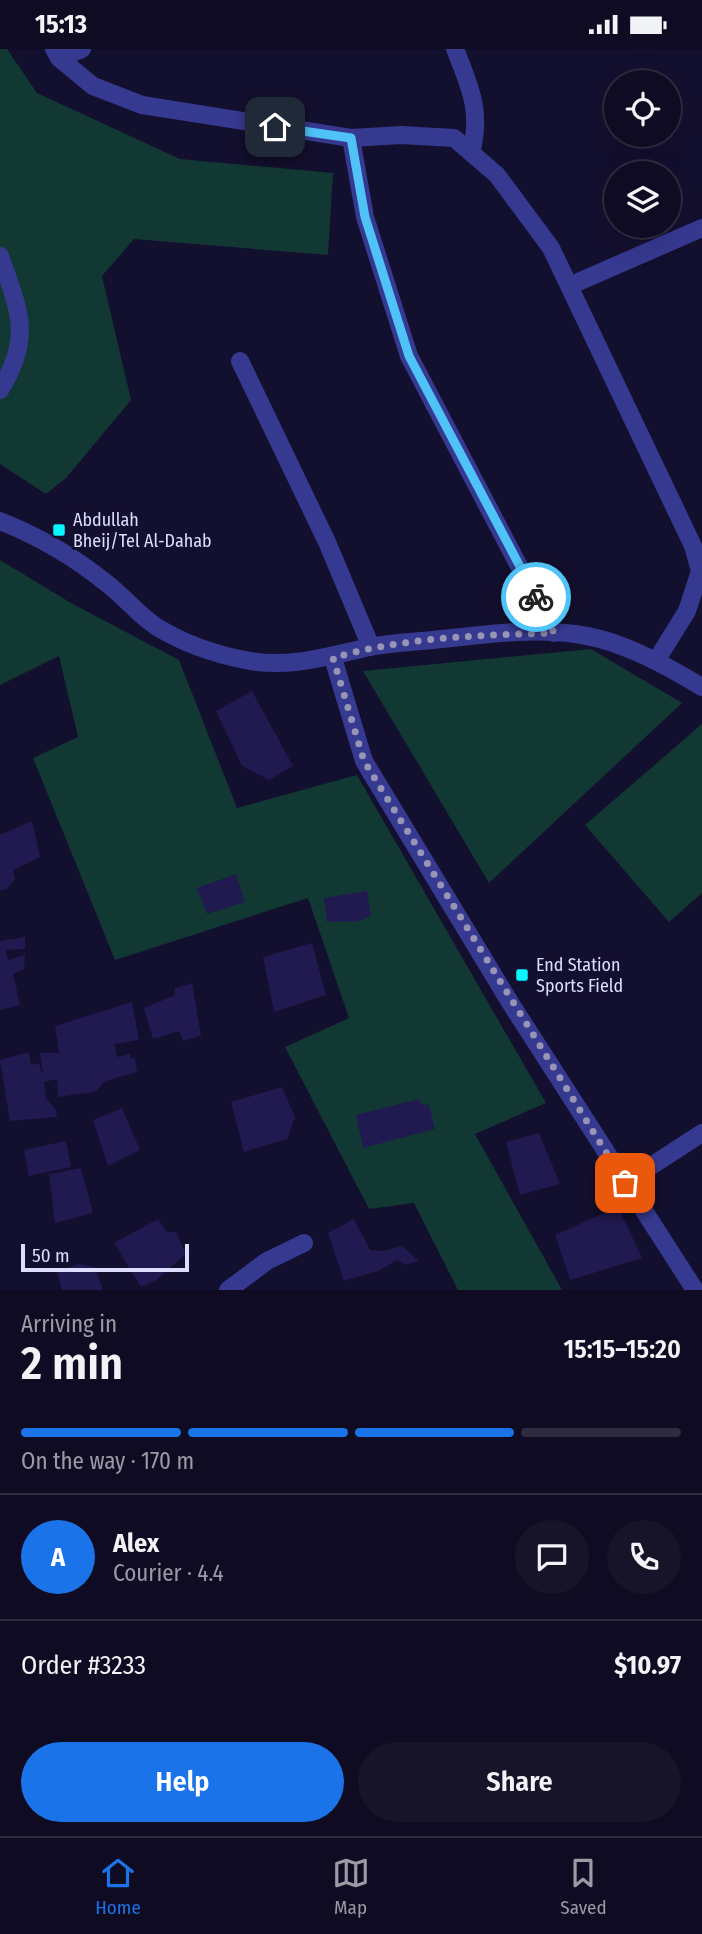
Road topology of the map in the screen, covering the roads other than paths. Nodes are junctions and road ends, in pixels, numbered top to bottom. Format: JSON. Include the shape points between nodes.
{"nodes":[{"id":1,"x":82,"y":49,"type":"edge"},
{"id":2,"x":455,"y":49,"type":"edge"},
{"id":3,"x":56,"y":53,"type":"edge"},
{"id":4,"x":351,"y":138,"type":"junction"},
{"id":5,"x":471,"y":153,"type":"junction"},
{"id":6,"x":702,"y":228,"type":"edge"},
{"id":7,"x":0,"y":255,"type":"edge"},
{"id":8,"x":569,"y":286,"type":"junction"},
{"id":9,"x":240,"y":361,"type":"dead end"},
{"id":10,"x":0,"y":390,"type":"edge"},
{"id":11,"x":0,"y":521,"type":"edge"},
{"id":12,"x":554,"y":633,"type":"junction"},
{"id":13,"x":371,"y":647,"type":"junction"},
{"id":14,"x":333,"y":658,"type":"junction"},
{"id":15,"x":656,"y":661,"type":"junction"},
{"id":16,"x":702,"y":687,"type":"edge"},
{"id":17,"x":702,"y":1133,"type":"edge"},
{"id":18,"x":625,"y":1183,"type":"junction"},
{"id":19,"x":304,"y":1243,"type":"dead end"},
{"id":20,"x":228,"y":1290,"type":"edge"},
{"id":21,"x":695,"y":1290,"type":"edge"}],
"edges":[{"from":1,"to":3,"type":"street"},
{"from":2,"to":5,"type":"street","via":[[474,99],[478,129]]},
{"from":3,"to":4,"type":"street","via":[[93,86],[142,105]]},
{"from":4,"to":5,"type":"street","via":[[454,138]]},
{"from":4,"to":12,"type":"street","via":[[365,217],[409,356]]},
{"from":5,"to":8,"type":"street","via":[[497,175],[551,248]]},
{"from":6,"to":8,"type":"street"},
{"from":7,"to":10,"type":"street","via":[[22,335],[16,364]]},
{"from":8,"to":15,"type":"street","via":[[693,545],[699,571],[687,611]]},
{"from":9,"to":13,"type":"street"},
{"from":11,"to":14,"type":"street","via":[[70,556],[155,626],[197,647],[247,661],[290,664]]},
{"from":12,"to":13,"type":"street","via":[[492,634]]},
{"from":12,"to":15,"type":"street","via":[[583,635]]},
{"from":13,"to":14,"type":"street"},
{"from":14,"to":18,"type":"street","via":[[364,761]]},
{"from":15,"to":16,"type":"street"},
{"from":17,"to":18,"type":"street"},
{"from":18,"to":21,"type":"street"},
{"from":19,"to":20,"type":"street","via":[[267,1261]]}]}
